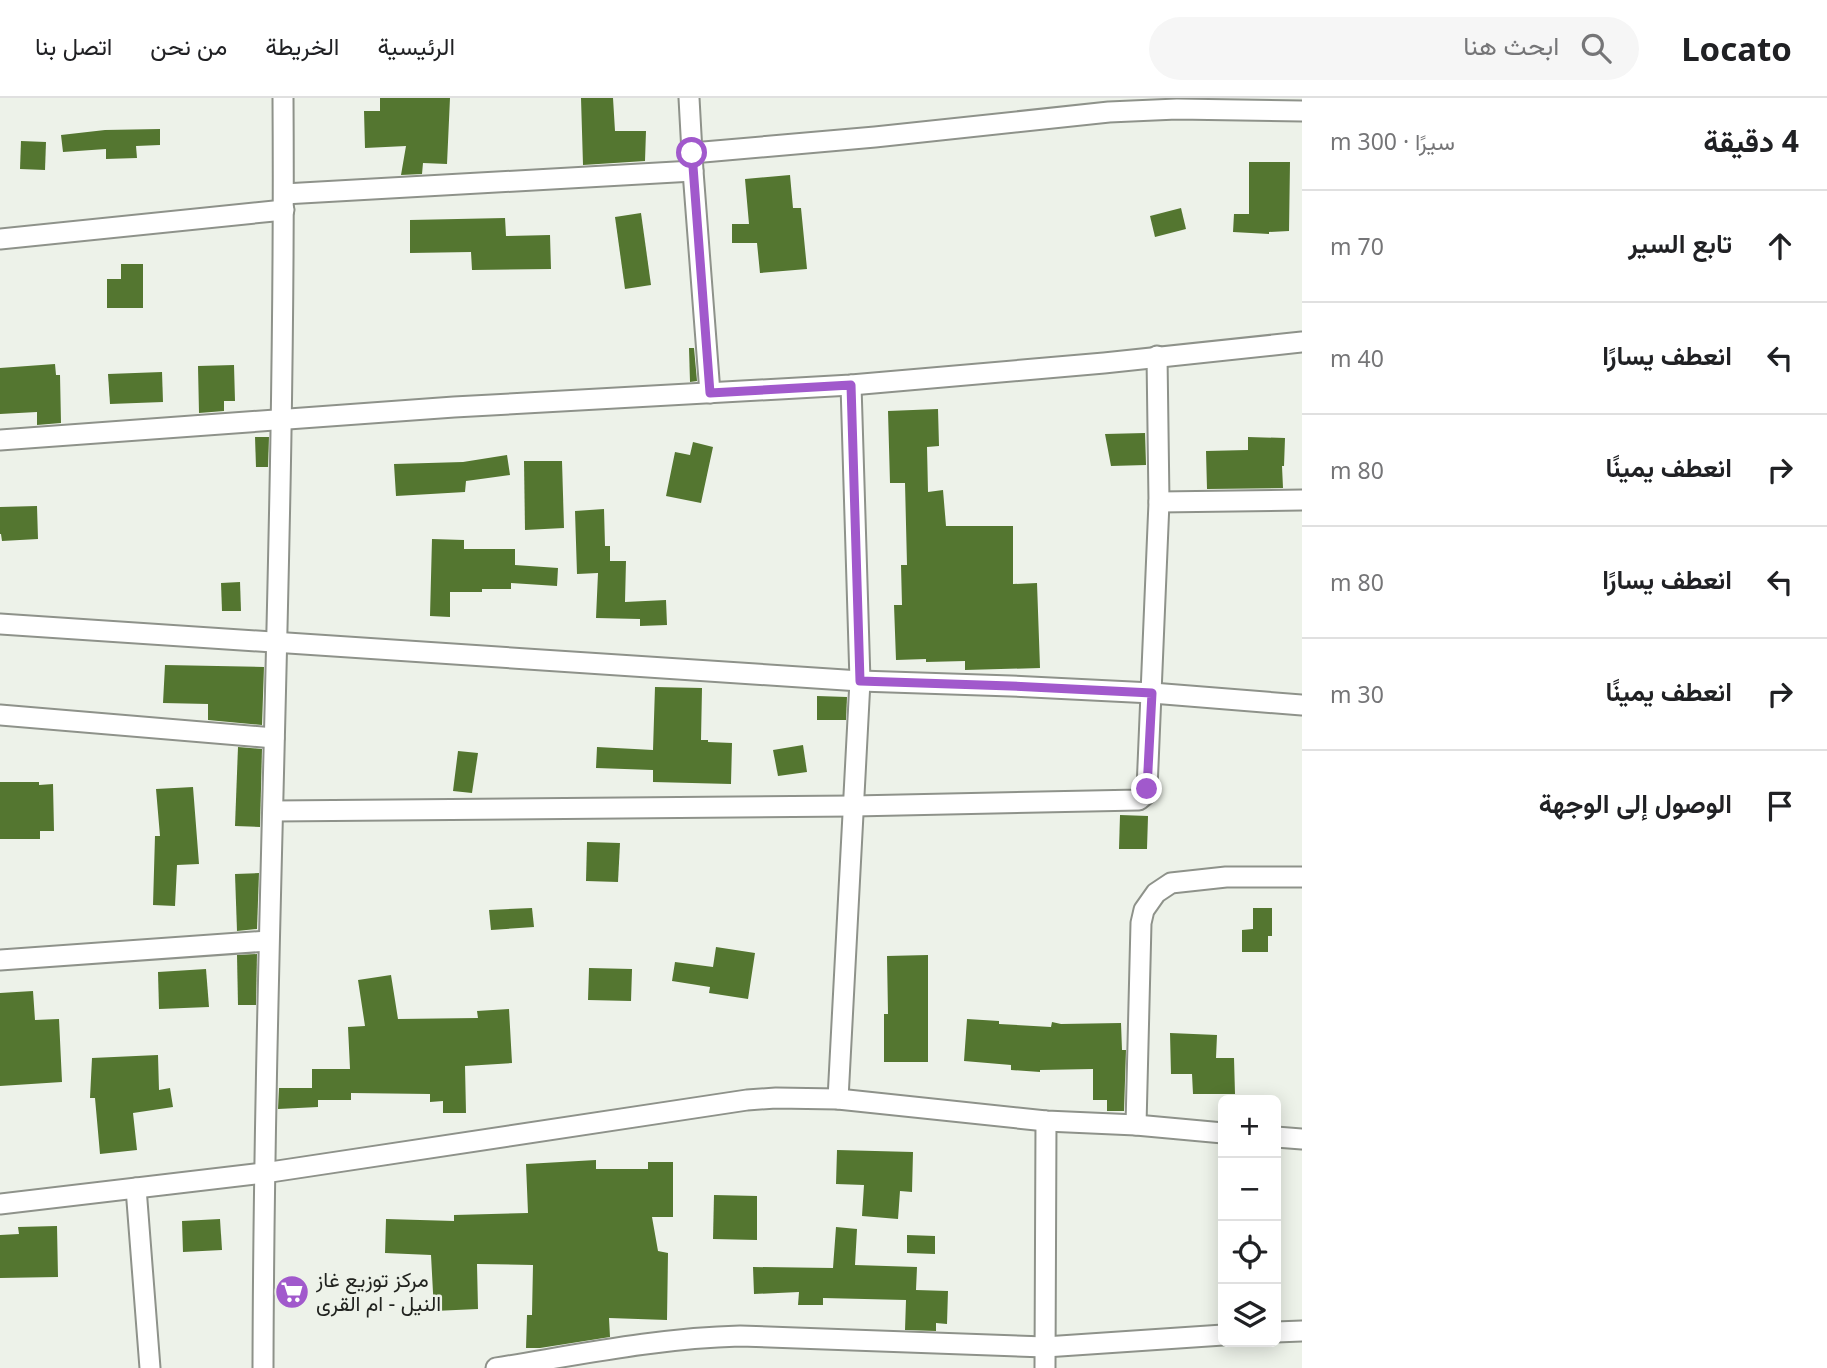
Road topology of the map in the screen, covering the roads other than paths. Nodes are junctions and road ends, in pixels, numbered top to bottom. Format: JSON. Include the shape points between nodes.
{"nodes":[{"id":1,"x":283,"y":98,"type":"edge"},
{"id":2,"x":689,"y":98,"type":"edge"},
{"id":3,"x":1080,"y":107,"type":"edge"},
{"id":4,"x":1302,"y":111,"type":"edge"},
{"id":5,"x":692,"y":162,"type":"junction"},
{"id":6,"x":284,"y":202,"type":"junction"},
{"id":7,"x":0,"y":239,"type":"edge"},
{"id":8,"x":1302,"y":342,"type":"edge"},
{"id":9,"x":1157,"y":356,"type":"junction"},
{"id":10,"x":851,"y":385,"type":"junction"},
{"id":11,"x":710,"y":393,"type":"junction"},
{"id":12,"x":281,"y":419,"type":"junction"},
{"id":13,"x":0,"y":440,"type":"edge"},
{"id":14,"x":1302,"y":500,"type":"edge"},
{"id":15,"x":1159,"y":502,"type":"junction"},
{"id":16,"x":0,"y":624,"type":"edge"},
{"id":17,"x":277,"y":642,"type":"junction"},
{"id":18,"x":860,"y":681,"type":"junction"},
{"id":19,"x":1152,"y":693,"type":"junction"},
{"id":20,"x":1302,"y":705,"type":"edge"},
{"id":21,"x":0,"y":715,"type":"edge"},
{"id":22,"x":274,"y":738,"type":"junction"},
{"id":23,"x":854,"y":806,"type":"junction"},
{"id":24,"x":274,"y":811,"type":"junction"},
{"id":25,"x":1302,"y":877,"type":"edge"},
{"id":26,"x":268,"y":942,"type":"junction"},
{"id":27,"x":0,"y":960,"type":"edge"},
{"id":28,"x":838,"y":1099,"type":"junction"},
{"id":29,"x":1046,"y":1121,"type":"junction"},
{"id":30,"x":1136,"y":1125,"type":"junction"},
{"id":31,"x":1218,"y":1133,"type":"edge"},
{"id":32,"x":1281,"y":1137,"type":"edge"},
{"id":33,"x":1302,"y":1139,"type":"edge"},
{"id":34,"x":264,"y":1173,"type":"junction"},
{"id":35,"x":136,"y":1188,"type":"junction"},
{"id":36,"x":0,"y":1204,"type":"edge"},
{"id":37,"x":1302,"y":1331,"type":"edge"},
{"id":38,"x":1281,"y":1332,"type":"edge"},
{"id":39,"x":1218,"y":1335,"type":"edge"},
{"id":40,"x":1045,"y":1346,"type":"junction"},
{"id":41,"x":587,"y":1360,"type":"edge"},
{"id":42,"x":150,"y":1368,"type":"edge"},
{"id":43,"x":263,"y":1368,"type":"edge"},
{"id":44,"x":496,"y":1368,"type":"edge"},
{"id":45,"x":1045,"y":1368,"type":"edge"}],
"edges":[{"from":1,"to":6,"type":"street"},
{"from":2,"to":5,"type":"street"},
{"from":3,"to":4,"type":"street"},
{"from":3,"to":5,"type":"street"},
{"from":5,"to":6,"type":"street"},
{"from":5,"to":11,"type":"street"},
{"from":6,"to":7,"type":"street"},
{"from":6,"to":12,"type":"street"},
{"from":8,"to":9,"type":"street"},
{"from":9,"to":10,"type":"street"},
{"from":9,"to":15,"type":"street"},
{"from":10,"to":11,"type":"street"},
{"from":10,"to":18,"type":"street"},
{"from":11,"to":12,"type":"street"},
{"from":12,"to":13,"type":"street"},
{"from":12,"to":17,"type":"street"},
{"from":14,"to":15,"type":"street"},
{"from":15,"to":19,"type":"street"},
{"from":16,"to":17,"type":"street"},
{"from":17,"to":18,"type":"street"},
{"from":17,"to":22,"type":"street"},
{"from":18,"to":19,"type":"street"},
{"from":18,"to":23,"type":"street"},
{"from":19,"to":20,"type":"street"},
{"from":19,"to":23,"type":"street","via":[[1147,789],[1139,800]]},
{"from":21,"to":22,"type":"street"},
{"from":22,"to":24,"type":"street"},
{"from":23,"to":24,"type":"street"},
{"from":23,"to":28,"type":"street"},
{"from":24,"to":26,"type":"street"},
{"from":25,"to":30,"type":"street","via":[[1171,883],[1156,893],[1144,910]]},
{"from":26,"to":27,"type":"street"},
{"from":26,"to":34,"type":"street"},
{"from":28,"to":29,"type":"street"},
{"from":28,"to":34,"type":"street","via":[[747,1100]]},
{"from":29,"to":30,"type":"street"},
{"from":29,"to":40,"type":"street"},
{"from":30,"to":31,"type":"street"},
{"from":32,"to":33,"type":"street"},
{"from":34,"to":35,"type":"street"},
{"from":34,"to":43,"type":"street"},
{"from":35,"to":36,"type":"street"},
{"from":35,"to":42,"type":"street"},
{"from":37,"to":38,"type":"street"},
{"from":39,"to":40,"type":"street"},
{"from":40,"to":41,"type":"street","via":[[726,1337],[670,1340]]},
{"from":40,"to":45,"type":"street"},
{"from":41,"to":44,"type":"street"}]}
